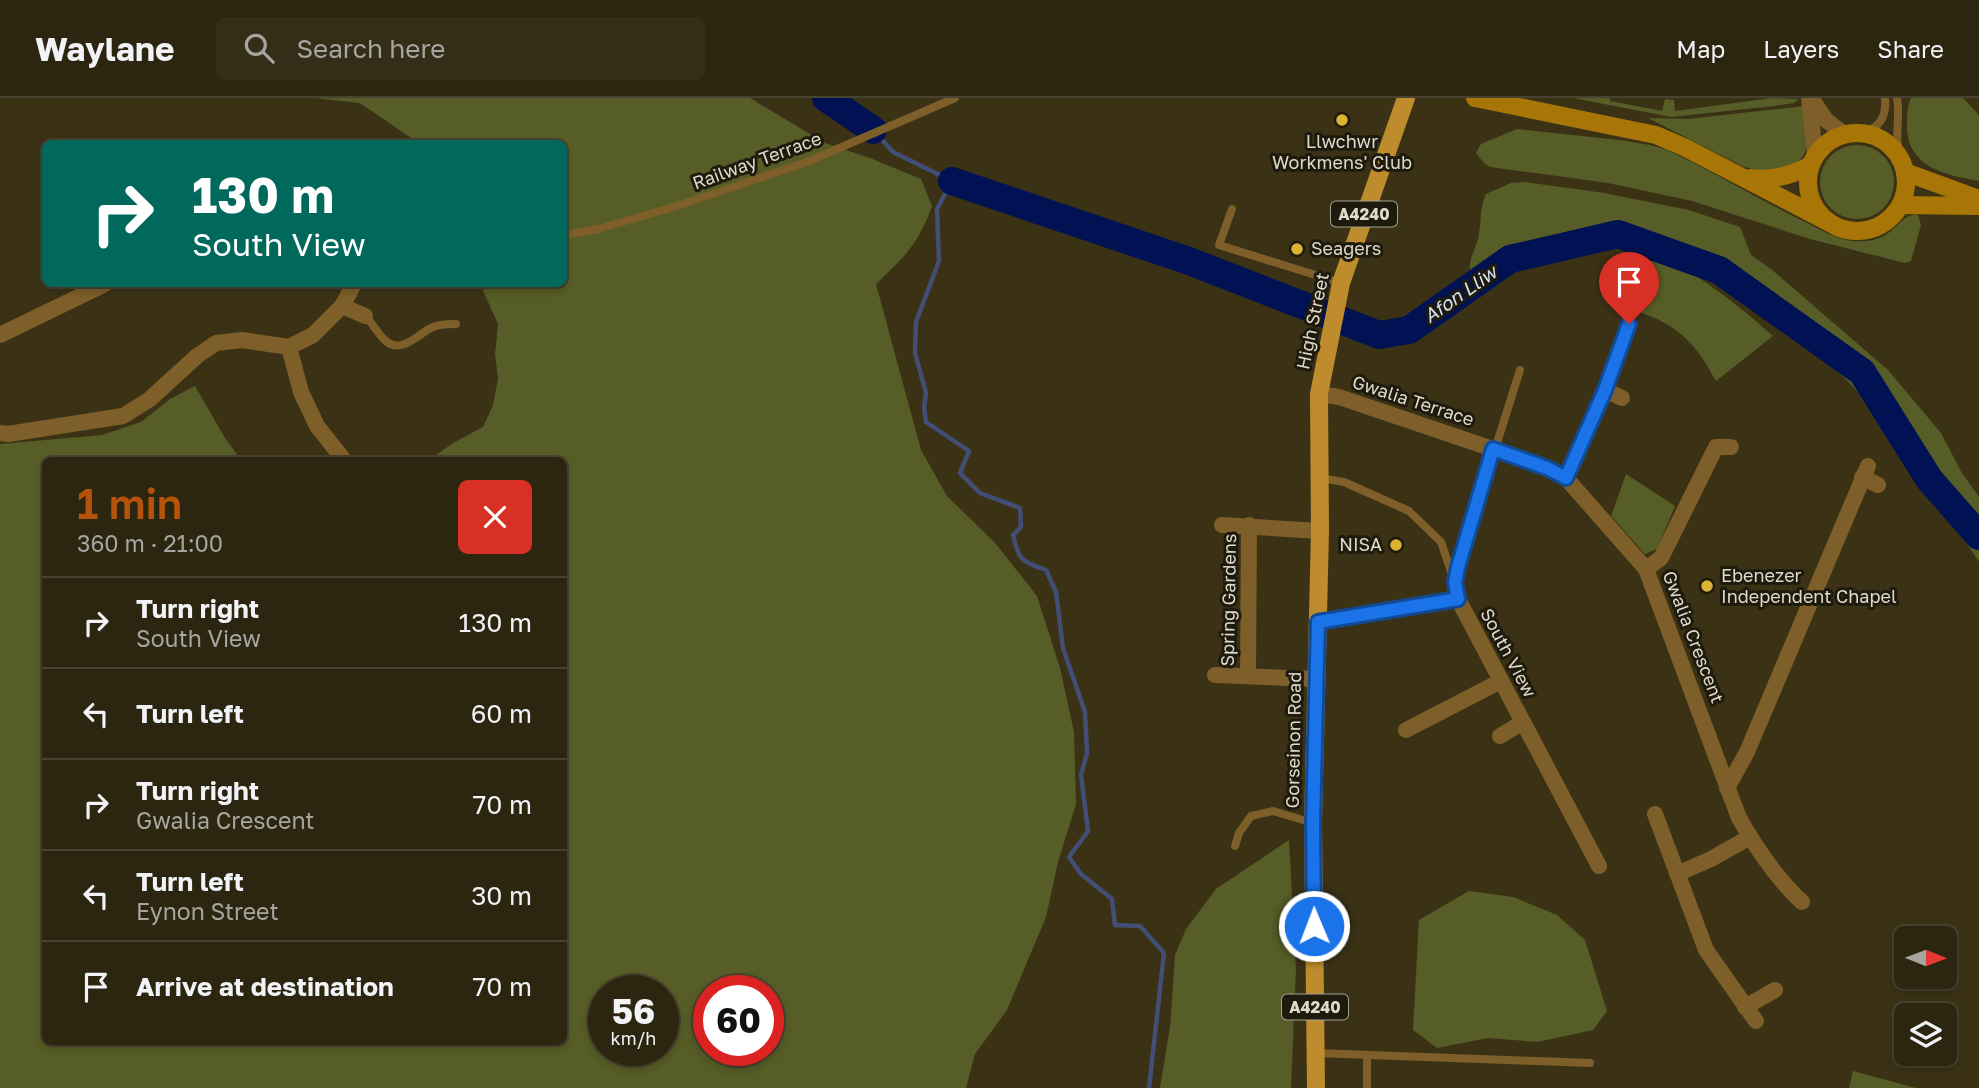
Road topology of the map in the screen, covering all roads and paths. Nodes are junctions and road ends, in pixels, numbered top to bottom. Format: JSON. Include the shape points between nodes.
{"nodes":[{"id":1,"x":955,"y":98,"type":"edge"},
{"id":2,"x":1406,"y":98,"type":"edge"},
{"id":3,"x":1475,"y":98,"type":"edge"},
{"id":4,"x":1810,"y":98,"type":"edge"},
{"id":5,"x":1885,"y":98,"type":"edge"},
{"id":6,"x":1897,"y":98,"type":"edge"},
{"id":7,"x":1852,"y":133,"type":"junction"},
{"id":8,"x":1813,"y":160,"type":"junction"},
{"id":9,"x":1903,"y":165,"type":"junction"},
{"id":10,"x":1740,"y":176,"type":"junction"},
{"id":11,"x":1979,"y":199,"type":"edge"},
{"id":12,"x":1901,"y":205,"type":"junction"},
{"id":13,"x":1979,"y":206,"type":"edge"},
{"id":14,"x":1231,"y":209,"type":"dead end"},
{"id":15,"x":1830,"y":223,"type":"junction"},
{"id":16,"x":567,"y":234,"type":"edge"},
{"id":17,"x":99,"y":287,"type":"edge"},
{"id":18,"x":352,"y":287,"type":"edge"},
{"id":19,"x":1339,"y":288,"type":"junction"},
{"id":20,"x":342,"y":306,"type":"junction"},
{"id":21,"x":365,"y":316,"type":"joint"},
{"id":22,"x":456,"y":324,"type":"dead end"},
{"id":23,"x":1629,"y":324,"type":"dead end"},
{"id":24,"x":0,"y":335,"type":"edge"},
{"id":25,"x":289,"y":347,"type":"junction"},
{"id":26,"x":1520,"y":370,"type":"dead end"},
{"id":27,"x":1605,"y":390,"type":"junction"},
{"id":28,"x":1319,"y":394,"type":"junction"},
{"id":29,"x":1622,"y":398,"type":"dead end"},
{"id":30,"x":0,"y":433,"type":"edge"},
{"id":31,"x":1731,"y":447,"type":"dead end"},
{"id":32,"x":1493,"y":449,"type":"junction"},
{"id":33,"x":342,"y":457,"type":"edge"},
{"id":34,"x":1321,"y":478,"type":"junction"},
{"id":35,"x":1566,"y":478,"type":"junction"},
{"id":36,"x":1878,"y":485,"type":"dead end"},
{"id":37,"x":1222,"y":524,"type":"dead end"},
{"id":38,"x":1249,"y":525,"type":"junction"},
{"id":39,"x":1320,"y":531,"type":"junction"},
{"id":40,"x":1646,"y":569,"type":"junction"},
{"id":41,"x":1455,"y":582,"type":"junction"},
{"id":42,"x":1458,"y":599,"type":"junction"},
{"id":43,"x":1318,"y":622,"type":"junction"},
{"id":44,"x":1215,"y":675,"type":"dead end"},
{"id":45,"x":1248,"y":676,"type":"junction"},
{"id":46,"x":1316,"y":679,"type":"junction"},
{"id":47,"x":1502,"y":681,"type":"junction"},
{"id":48,"x":1523,"y":722,"type":"junction"},
{"id":49,"x":1407,"y":728,"type":"dead end"},
{"id":50,"x":1500,"y":736,"type":"dead end"},
{"id":51,"x":1727,"y":788,"type":"junction"},
{"id":52,"x":1664,"y":819,"type":"dead end"},
{"id":53,"x":1313,"y":823,"type":"junction"},
{"id":54,"x":1749,"y":837,"type":"junction"},
{"id":55,"x":1235,"y":846,"type":"dead end"},
{"id":56,"x":1599,"y":866,"type":"dead end"},
{"id":57,"x":1677,"y":874,"type":"junction"},
{"id":58,"x":1781,"y":905,"type":"dead end"},
{"id":59,"x":1775,"y":990,"type":"dead end"},
{"id":60,"x":1745,"y":1007,"type":"junction"},
{"id":61,"x":1756,"y":1021,"type":"dead end"},
{"id":62,"x":1316,"y":1054,"type":"junction"},
{"id":63,"x":1367,"y":1056,"type":"junction"},
{"id":64,"x":1590,"y":1063,"type":"dead end"},
{"id":65,"x":1316,"y":1088,"type":"edge"},
{"id":66,"x":1367,"y":1088,"type":"edge"}],
"edges":[{"from":1,"to":16,"type":"lane","name":"Railway Terrace","via":[[807,162],[677,206]]},
{"from":2,"to":19,"type":"main road","name":"High Street","number":"A4240"},
{"from":3,"to":10,"type":"street","via":[[1647,132]]},
{"from":4,"to":7,"type":"street","via":[[1826,120]]},
{"from":4,"to":8,"type":"street"},
{"from":5,"to":7,"type":"lane","via":[[1880,123]]},
{"from":6,"to":9,"type":"lane","via":[[1896,142]]},
{"from":7,"to":8,"type":"street","via":[[1823,146]]},
{"from":7,"to":9,"type":"street","via":[[1888,143]]},
{"from":8,"to":10,"type":"street","via":[[1793,174],[1774,179]]},
{"from":8,"to":15,"type":"street","via":[[1810,198]]},
{"from":9,"to":11,"type":"street"},
{"from":9,"to":12,"type":"street","via":[[1906,189]]},
{"from":10,"to":15,"type":"street"},
{"from":12,"to":13,"type":"street"},
{"from":12,"to":15,"type":"street","via":[[1875,228],[1852,231]]},
{"from":14,"to":19,"type":"lane","via":[[1219,244]]},
{"from":17,"to":24,"type":"street"},
{"from":18,"to":20,"type":"street"},
{"from":19,"to":28,"type":"main road","name":"High Street","number":"A4240"},
{"from":20,"to":21,"type":"street"},
{"from":20,"to":25,"type":"street","via":[[313,335]]},
{"from":21,"to":22,"type":"lane","via":[[393,345],[402,345],[434,327]]},
{"from":23,"to":27,"type":"street"},
{"from":25,"to":30,"type":"street","via":[[242,340],[216,343],[123,416]]},
{"from":25,"to":33,"type":"street","via":[[301,392],[317,426]]},
{"from":26,"to":32,"type":"lane"},
{"from":27,"to":29,"type":"street"},
{"from":27,"to":35,"type":"street"},
{"from":28,"to":32,"type":"street","name":"Gwalia Terrace"},
{"from":28,"to":34,"type":"main road","name":"Gorseinon Road","number":"A4240"},
{"from":31,"to":40,"type":"street","via":[[1716,447],[1661,558]]},
{"from":32,"to":35,"type":"street","name":"Gwalia Crescent"},
{"from":32,"to":41,"type":"lane"},
{"from":34,"to":39,"type":"main road","name":"Gorseinon Road","number":"A4240"},
{"from":34,"to":41,"type":"lane","via":[[1344,482],[1409,511],[1441,542]]},
{"from":35,"to":40,"type":"street","name":"Gwalia Crescent"},
{"from":36,"to":51,"type":"street","via":[[1865,471],[1747,752]]},
{"from":37,"to":38,"type":"street","name":"Spring Gardens"},
{"from":38,"to":39,"type":"street","name":"Spring Gardens"},
{"from":38,"to":45,"type":"street","name":"Spring Gardens"},
{"from":39,"to":43,"type":"main road","name":"Gorseinon Road","number":"A4240"},
{"from":40,"to":51,"type":"street","name":"Gwalia Crescent"},
{"from":41,"to":42,"type":"lane"},
{"from":42,"to":43,"type":"street","name":"South View"},
{"from":42,"to":47,"type":"street","name":"South View"},
{"from":43,"to":46,"type":"main road","name":"Gorseinon Road","number":"A4240"},
{"from":44,"to":45,"type":"street","name":"Spring Gardens"},
{"from":45,"to":46,"type":"street","name":"Spring Gardens"},
{"from":46,"to":53,"type":"main road","name":"Gorseinon Road","number":"A4240"},
{"from":47,"to":48,"type":"street","name":"South View"},
{"from":47,"to":49,"type":"street"},
{"from":48,"to":50,"type":"street"},
{"from":48,"to":56,"type":"street","name":"South View","via":[[1585,853]]},
{"from":51,"to":54,"type":"street","name":"Gwalia Crescent"},
{"from":52,"to":57,"type":"street"},
{"from":53,"to":55,"type":"lane","via":[[1273,811],[1251,816]]},
{"from":53,"to":62,"type":"main road","name":"Gorseinon Road","number":"A4240"},
{"from":54,"to":57,"type":"street"},
{"from":54,"to":58,"type":"street","name":"Gwalia Crescent","via":[[1798,897]]},
{"from":57,"to":60,"type":"street","via":[[1706,950]]},
{"from":59,"to":60,"type":"street"},
{"from":60,"to":61,"type":"street"},
{"from":62,"to":63,"type":"lane"},
{"from":62,"to":65,"type":"main road","name":"Gorseinon Road","number":"A4240"},
{"from":63,"to":64,"type":"lane"},
{"from":63,"to":66,"type":"lane"}]}
